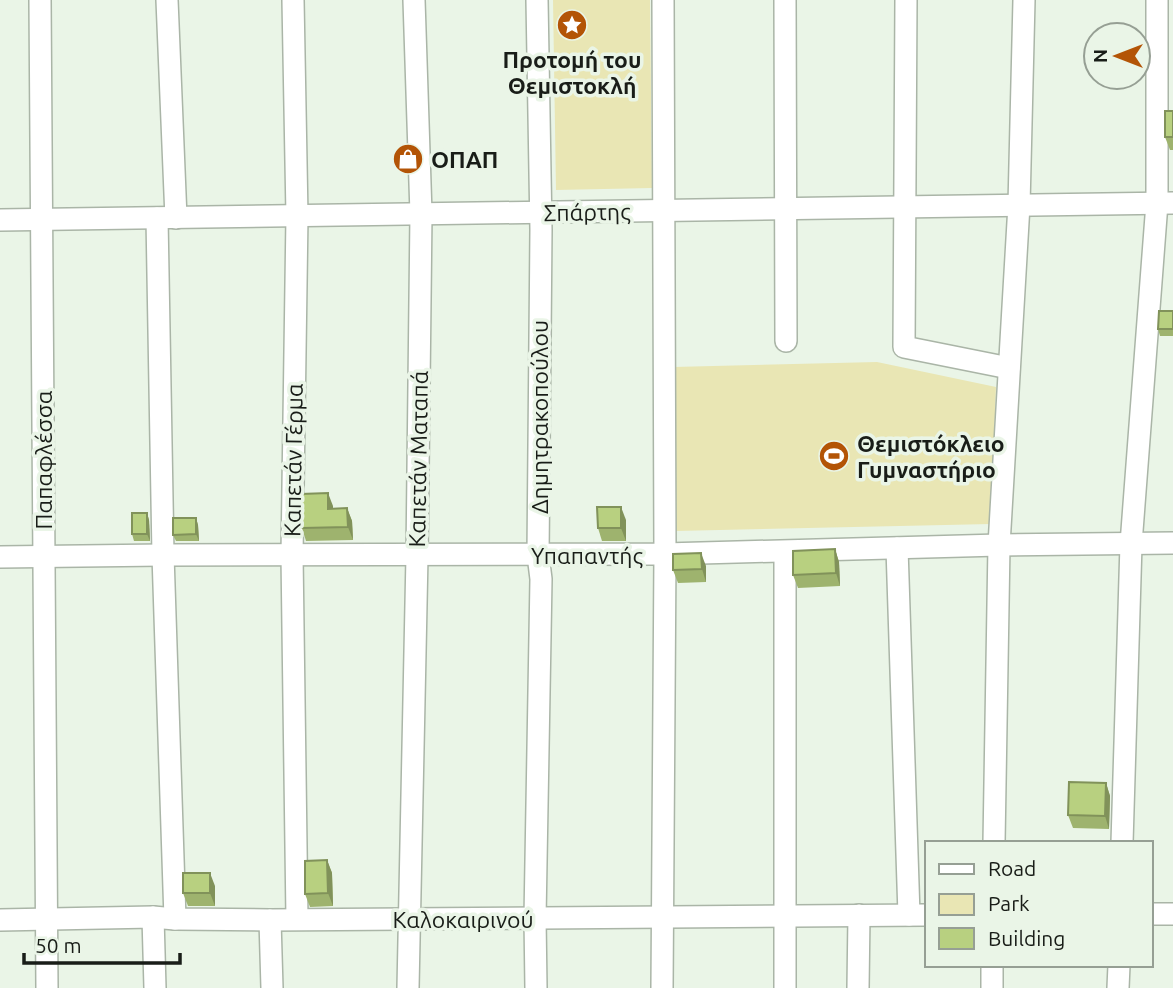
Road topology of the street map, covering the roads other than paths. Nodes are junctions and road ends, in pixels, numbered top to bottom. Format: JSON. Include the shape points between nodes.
{"nodes":[{"id":1,"x":40,"y":0,"type":"edge"},
{"id":2,"x":167,"y":0,"type":"edge"},
{"id":3,"x":293,"y":0,"type":"edge"},
{"id":4,"x":414,"y":0,"type":"edge"},
{"id":5,"x":537,"y":0,"type":"edge"},
{"id":6,"x":663,"y":0,"type":"edge"},
{"id":7,"x":785,"y":0,"type":"edge"},
{"id":8,"x":906,"y":0,"type":"edge"},
{"id":9,"x":1024,"y":0,"type":"edge"},
{"id":10,"x":1157,"y":0,"type":"edge"},
{"id":11,"x":1165,"y":203,"type":"edge"},
{"id":12,"x":1019,"y":205,"type":"junction"},
{"id":13,"x":904,"y":207,"type":"junction"},
{"id":14,"x":786,"y":209,"type":"junction"},
{"id":15,"x":664,"y":211,"type":"junction"},
{"id":16,"x":540,"y":212,"type":"junction"},
{"id":17,"x":421,"y":214,"type":"junction"},
{"id":18,"x":297,"y":216,"type":"junction"},
{"id":19,"x":167,"y":218,"type":"junction"},
{"id":20,"x":0,"y":220,"type":"edge"},
{"id":21,"x":41,"y":220,"type":"junction"},
{"id":22,"x":786,"y":341,"type":"dead end"},
{"id":23,"x":1009,"y":368,"type":"junction"},
{"id":24,"x":1173,"y":543,"type":"edge"},
{"id":25,"x":1132,"y":544,"type":"junction"},
{"id":26,"x":999,"y":545,"type":"junction"},
{"id":27,"x":897,"y":548,"type":"junction"},
{"id":28,"x":785,"y":552,"type":"junction"},
{"id":29,"x":664,"y":554,"type":"junction"},
{"id":30,"x":163,"y":555,"type":"junction"},
{"id":31,"x":292,"y":555,"type":"junction"},
{"id":32,"x":538,"y":555,"type":"junction"},
{"id":33,"x":0,"y":556,"type":"edge"},
{"id":34,"x":44,"y":556,"type":"junction"},
{"id":35,"x":417,"y":556,"type":"junction"},
{"id":36,"x":994,"y":841,"type":"edge"},
{"id":37,"x":1122,"y":841,"type":"edge"},
{"id":38,"x":1152,"y":914,"type":"edge"},
{"id":39,"x":1173,"y":914,"type":"edge"},
{"id":40,"x":859,"y":915,"type":"junction"},
{"id":41,"x":917,"y":915,"type":"edge"},
{"id":42,"x":153,"y":917,"type":"junction"},
{"id":43,"x":663,"y":917,"type":"junction"},
{"id":44,"x":785,"y":917,"type":"junction"},
{"id":45,"x":536,"y":918,"type":"junction"},
{"id":46,"x":46,"y":919,"type":"junction"},
{"id":47,"x":175,"y":919,"type":"junction"},
{"id":48,"x":297,"y":919,"type":"junction"},
{"id":49,"x":409,"y":919,"type":"junction"},
{"id":50,"x":0,"y":920,"type":"edge"},
{"id":51,"x":270,"y":920,"type":"junction"},
{"id":52,"x":992,"y":967,"type":"edge"},
{"id":53,"x":1119,"y":967,"type":"edge"},
{"id":54,"x":47,"y":988,"type":"edge"},
{"id":55,"x":155,"y":988,"type":"edge"},
{"id":56,"x":272,"y":988,"type":"edge"},
{"id":57,"x":408,"y":988,"type":"edge"},
{"id":58,"x":536,"y":988,"type":"edge"},
{"id":59,"x":662,"y":988,"type":"edge"},
{"id":60,"x":785,"y":988,"type":"edge"},
{"id":61,"x":858,"y":988,"type":"edge"},
{"id":62,"x":992,"y":988,"type":"edge"},
{"id":63,"x":1118,"y":988,"type":"edge"}],
"edges":[{"from":1,"to":21,"type":"street","name":"Παπαφλέσσα"},
{"from":2,"to":19,"type":"street"},
{"from":3,"to":18,"type":"street","name":"Καπετάν Γέρμα"},
{"from":4,"to":17,"type":"street","name":"Καπετάν Ματαπά"},
{"from":5,"to":16,"type":"street","name":"Δημητρακοπούλου"},
{"from":6,"to":15,"type":"street"},
{"from":7,"to":14,"type":"street"},
{"from":8,"to":13,"type":"street"},
{"from":9,"to":12,"type":"street"},
{"from":10,"to":11,"type":"street"},
{"from":11,"to":12,"type":"street","name":"Σπάρτης"},
{"from":11,"to":25,"type":"street"},
{"from":12,"to":13,"type":"street","name":"Σπάρτης"},
{"from":12,"to":23,"type":"street"},
{"from":13,"to":14,"type":"street","name":"Σπάρτης"},
{"from":13,"to":23,"type":"street","via":[[904,347]]},
{"from":14,"to":15,"type":"street","name":"Σπάρτης"},
{"from":14,"to":22,"type":"street"},
{"from":15,"to":16,"type":"street","name":"Σπάρτης"},
{"from":15,"to":29,"type":"street"},
{"from":16,"to":17,"type":"street","name":"Σπάρτης"},
{"from":16,"to":32,"type":"street","name":"Δημητρακοπούλου"},
{"from":17,"to":18,"type":"street","name":"Σπάρτης"},
{"from":17,"to":35,"type":"street","name":"Καπετάν Ματαπά"},
{"from":18,"to":19,"type":"street","name":"Σπάρτης"},
{"from":18,"to":31,"type":"street","name":"Καπετάν Γέρμα"},
{"from":19,"to":21,"type":"street","name":"Σπάρτης"},
{"from":19,"to":30,"type":"street"},
{"from":20,"to":21,"type":"street","name":"Σπάρτης"},
{"from":21,"to":34,"type":"street","name":"Παπαφλέσσα"},
{"from":23,"to":26,"type":"street"},
{"from":24,"to":25,"type":"street","name":"Υπαπαντής"},
{"from":25,"to":26,"type":"street","name":"Υπαπαντής"},
{"from":25,"to":37,"type":"street"},
{"from":26,"to":27,"type":"street","name":"Υπαπαντής"},
{"from":26,"to":36,"type":"street"},
{"from":27,"to":28,"type":"street","name":"Υπαπαντής"},
{"from":27,"to":41,"type":"street"},
{"from":28,"to":29,"type":"street","name":"Υπαπαντής"},
{"from":28,"to":44,"type":"street"},
{"from":29,"to":32,"type":"street","name":"Υπαπαντής"},
{"from":29,"to":43,"type":"street"},
{"from":30,"to":31,"type":"street","name":"Υπαπαντής"},
{"from":30,"to":34,"type":"street","name":"Υπαπαντής"},
{"from":30,"to":47,"type":"street"},
{"from":31,"to":35,"type":"street","name":"Υπαπαντής"},
{"from":31,"to":48,"type":"street","name":"Καπετάν Γέρμα"},
{"from":32,"to":35,"type":"street","name":"Υπαπαντής"},
{"from":32,"to":45,"type":"street","name":"Δημητρακοπούλου"},
{"from":33,"to":34,"type":"street","name":"Υπαπαντής"},
{"from":34,"to":46,"type":"street","name":"Παπαφλέσσα"},
{"from":35,"to":49,"type":"street","name":"Καπετάν Ματαπά"},
{"from":38,"to":39,"type":"street"},
{"from":40,"to":41,"type":"street","name":"Καλοκαιρινού"},
{"from":40,"to":44,"type":"street","name":"Καλοκαιρινού"},
{"from":40,"to":61,"type":"street"},
{"from":42,"to":46,"type":"street","name":"Καλοκαιρινού"},
{"from":42,"to":47,"type":"street","name":"Καλοκαιρινού"},
{"from":42,"to":55,"type":"street"},
{"from":43,"to":44,"type":"street","name":"Καλοκαιρινού"},
{"from":43,"to":45,"type":"street","name":"Καλοκαιρινού"},
{"from":43,"to":59,"type":"street"},
{"from":44,"to":60,"type":"street"},
{"from":45,"to":49,"type":"street","name":"Καλοκαιρινού"},
{"from":45,"to":58,"type":"street","name":"Δημητρακοπούλου"},
{"from":46,"to":50,"type":"street","name":"Καλοκαιρινού"},
{"from":46,"to":54,"type":"street","name":"Παπαφλέσσα"},
{"from":47,"to":51,"type":"street","name":"Καλοκαιρινού"},
{"from":48,"to":49,"type":"street","name":"Καλοκαιρινού"},
{"from":48,"to":51,"type":"street","name":"Καλοκαιρινού"},
{"from":49,"to":57,"type":"street","name":"Καπετάν Ματαπά"},
{"from":51,"to":56,"type":"street"},
{"from":52,"to":62,"type":"street"},
{"from":53,"to":63,"type":"street"}]}
